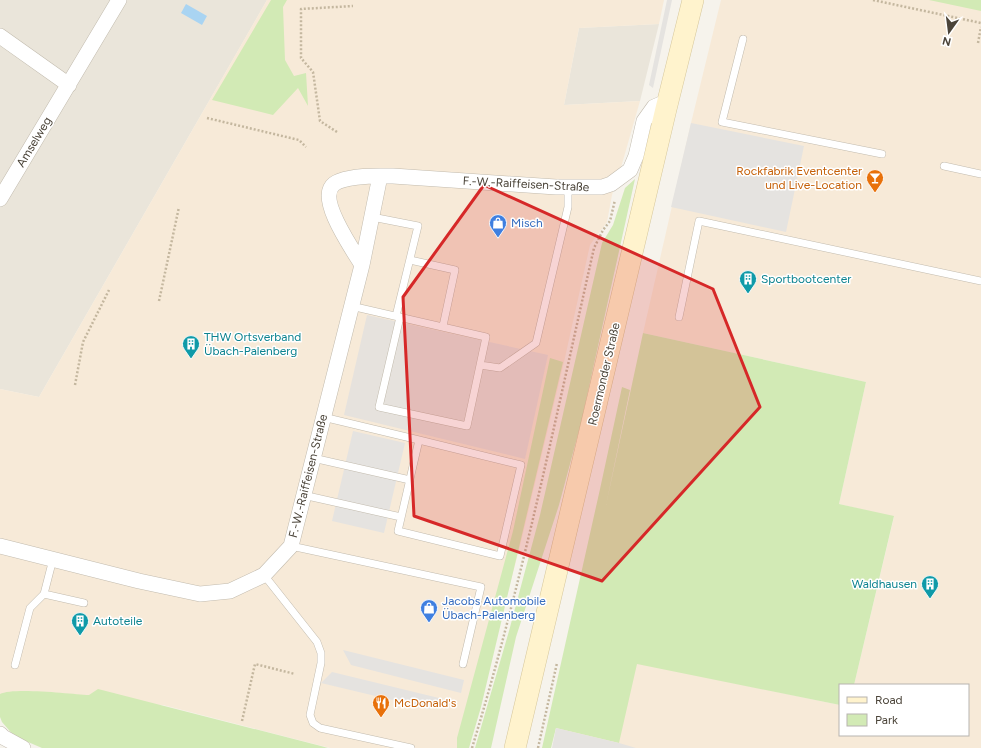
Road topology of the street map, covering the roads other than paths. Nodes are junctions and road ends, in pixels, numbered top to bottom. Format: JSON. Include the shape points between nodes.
{"nodes":[{"id":1,"x":119,"y":0,"type":"edge"},
{"id":2,"x":693,"y":0,"type":"edge"},
{"id":3,"x":0,"y":36,"type":"edge"},
{"id":4,"x":743,"y":39,"type":"dead end"},
{"id":5,"x":69,"y":85,"type":"junction"},
{"id":6,"x":668,"y":101,"type":"junction"},
{"id":7,"x":882,"y":154,"type":"dead end"},
{"id":8,"x":944,"y":166,"type":"dead end"},
{"id":9,"x":981,"y":174,"type":"edge"},
{"id":10,"x":380,"y":176,"type":"junction"},
{"id":11,"x":568,"y":187,"type":"junction"},
{"id":12,"x":0,"y":199,"type":"edge"},
{"id":13,"x":372,"y":217,"type":"junction"},
{"id":14,"x":410,"y":260,"type":"junction"},
{"id":15,"x":362,"y":265,"type":"junction"},
{"id":16,"x":981,"y":281,"type":"edge"},
{"id":17,"x":351,"y":306,"type":"junction"},
{"id":18,"x":398,"y":317,"type":"junction"},
{"id":19,"x":679,"y":317,"type":"dead end"},
{"id":20,"x":443,"y":326,"type":"junction"},
{"id":21,"x":480,"y":365,"type":"junction"},
{"id":22,"x":323,"y":417,"type":"junction"},
{"id":23,"x":419,"y":440,"type":"junction"},
{"id":24,"x":313,"y":458,"type":"junction"},
{"id":25,"x":410,"y":480,"type":"junction"},
{"id":26,"x":303,"y":495,"type":"junction"},
{"id":27,"x":401,"y":517,"type":"junction"},
{"id":28,"x":0,"y":546,"type":"edge"},
{"id":29,"x":290,"y":546,"type":"junction"},
{"id":30,"x":53,"y":559,"type":"junction"},
{"id":31,"x":264,"y":576,"type":"junction"},
{"id":32,"x":44,"y":594,"type":"junction"},
{"id":33,"x":84,"y":603,"type":"dead end"},
{"id":34,"x":463,"y":664,"type":"dead end"},
{"id":35,"x":14,"y":665,"type":"dead end"},
{"id":36,"x":0,"y":734,"type":"edge"},
{"id":37,"x":23,"y":748,"type":"edge"},
{"id":38,"x":411,"y":748,"type":"edge"},
{"id":39,"x":515,"y":748,"type":"edge"}],
"edges":[{"from":1,"to":5,"type":"street","name":"Amselweg"},
{"from":2,"to":6,"type":"main road","name":"Roermonder Straße"},
{"from":3,"to":5,"type":"street"},
{"from":4,"to":7,"type":"lane","via":[[722,122]]},
{"from":5,"to":12,"type":"street","name":"Amselweg"},
{"from":6,"to":11,"type":"street","name":"F.-W.-Raiffeisen-Straße","via":[[654,106],[644,121],[630,170],[611,184],[602,187]]},
{"from":6,"to":39,"type":"main road","name":"Roermonder Straße"},
{"from":8,"to":9,"type":"lane"},
{"from":10,"to":11,"type":"street","name":"F.-W.-Raiffeisen-Straße"},
{"from":10,"to":13,"type":"street","name":"F.-W.-Raiffeisen-Straße"},
{"from":10,"to":15,"type":"street","name":"F.-W.-Raiffeisen-Straße","via":[[352,178],[335,183],[330,190],[329,199],[333,214]]},
{"from":11,"to":21,"type":"lane","via":[[568,207],[536,343],[500,368]]},
{"from":13,"to":14,"type":"lane","via":[[418,226]]},
{"from":13,"to":15,"type":"street","name":"F.-W.-Raiffeisen-Straße"},
{"from":14,"to":18,"type":"lane"},
{"from":14,"to":20,"type":"lane","via":[[455,270]]},
{"from":15,"to":17,"type":"street","name":"F.-W.-Raiffeisen-Straße"},
{"from":16,"to":19,"type":"lane","via":[[700,220]]},
{"from":17,"to":18,"type":"lane"},
{"from":17,"to":22,"type":"street","name":"F.-W.-Raiffeisen-Straße"},
{"from":18,"to":20,"type":"lane"},
{"from":18,"to":21,"type":"lane","via":[[379,407],[467,426]]},
{"from":20,"to":21,"type":"lane","via":[[486,337]]},
{"from":22,"to":23,"type":"lane"},
{"from":22,"to":24,"type":"street","name":"F.-W.-Raiffeisen-Straße"},
{"from":23,"to":25,"type":"lane"},
{"from":23,"to":27,"type":"lane","via":[[521,465],[500,556],[398,531]]},
{"from":24,"to":25,"type":"lane"},
{"from":24,"to":26,"type":"street","name":"F.-W.-Raiffeisen-Straße"},
{"from":25,"to":27,"type":"lane"},
{"from":26,"to":27,"type":"lane"},
{"from":26,"to":29,"type":"street","name":"F.-W.-Raiffeisen-Straße"},
{"from":28,"to":30,"type":"street","name":"F.-W.-Raiffeisen-Straße"},
{"from":29,"to":31,"type":"street","name":"F.-W.-Raiffeisen-Straße"},
{"from":29,"to":34,"type":"lane","via":[[481,587]]},
{"from":30,"to":31,"type":"street","name":"F.-W.-Raiffeisen-Straße","via":[[200,594],[230,590]]},
{"from":30,"to":32,"type":"lane"},
{"from":31,"to":38,"type":"lane","via":[[317,642],[321,653],[310,715],[313,723],[320,728]]},
{"from":32,"to":33,"type":"lane"},
{"from":32,"to":35,"type":"lane","via":[[30,608]]},
{"from":36,"to":37,"type":"street"}]}
